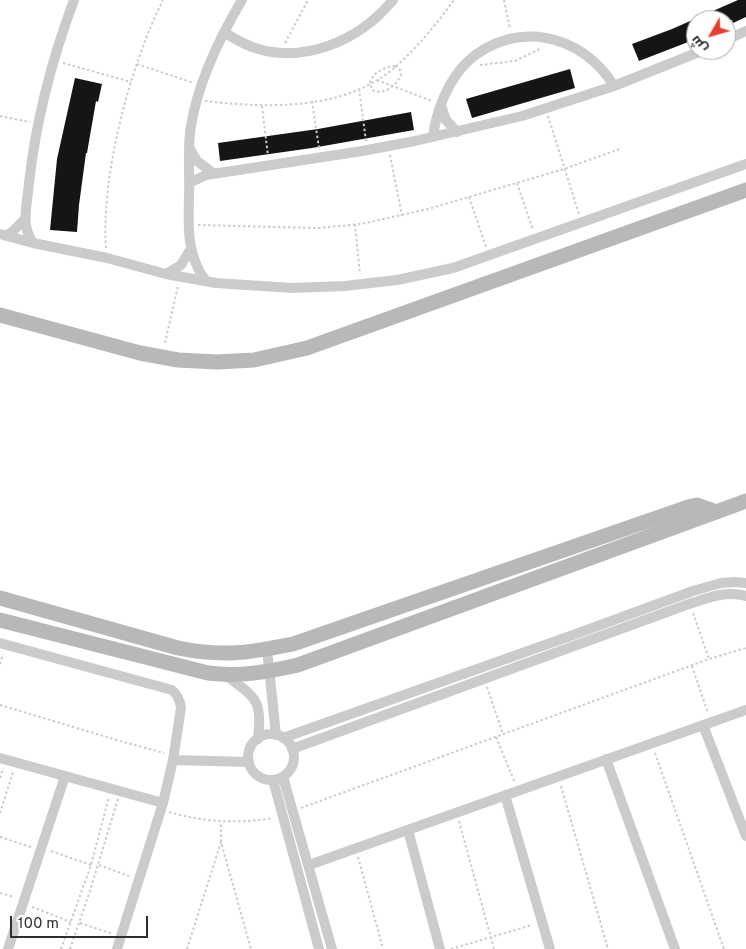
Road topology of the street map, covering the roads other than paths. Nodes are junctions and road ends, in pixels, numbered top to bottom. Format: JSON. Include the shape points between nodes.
{"nodes":[{"id":1,"x":74,"y":0,"type":"edge"},
{"id":2,"x":242,"y":0,"type":"edge"},
{"id":3,"x":392,"y":0,"type":"edge"},
{"id":4,"x":224,"y":32,"type":"junction"},
{"id":5,"x":686,"y":57,"type":"edge"},
{"id":6,"x":614,"y":86,"type":"junction"},
{"id":7,"x":442,"y":105,"type":"junction"},
{"id":8,"x":457,"y":132,"type":"junction"},
{"id":9,"x":433,"y":137,"type":"junction"},
{"id":10,"x":190,"y":149,"type":"junction"},
{"id":11,"x":746,"y":164,"type":"edge"},
{"id":12,"x":213,"y":173,"type":"junction"},
{"id":13,"x":189,"y":182,"type":"junction"},
{"id":14,"x":746,"y":190,"type":"edge"},
{"id":15,"x":26,"y":219,"type":"junction"},
{"id":16,"x":3,"y":235,"type":"edge"},
{"id":17,"x":33,"y":243,"type":"junction"},
{"id":18,"x":190,"y":250,"type":"junction"},
{"id":19,"x":166,"y":274,"type":"junction"},
{"id":20,"x":206,"y":281,"type":"junction"},
{"id":21,"x":0,"y":315,"type":"edge"},
{"id":22,"x":746,"y":501,"type":"edge"},
{"id":23,"x":716,"y":512,"type":"junction"},
{"id":24,"x":746,"y":583,"type":"edge"},
{"id":25,"x":746,"y":596,"type":"edge"},
{"id":26,"x":0,"y":598,"type":"edge"},
{"id":27,"x":0,"y":620,"type":"edge"},
{"id":28,"x":575,"y":640,"type":"junction"},
{"id":29,"x":0,"y":644,"type":"edge"},
{"id":30,"x":266,"y":649,"type":"junction"},
{"id":31,"x":269,"y":672,"type":"junction"},
{"id":32,"x":225,"y":675,"type":"junction"},
{"id":33,"x":458,"y":676,"type":"junction"},
{"id":34,"x":461,"y":687,"type":"junction"},
{"id":35,"x":746,"y":710,"type":"edge"},
{"id":36,"x":707,"y":724,"type":"junction"},
{"id":37,"x":279,"y":737,"type":"junction"},
{"id":38,"x":258,"y":739,"type":"junction"},
{"id":39,"x":292,"y":749,"type":"junction"},
{"id":40,"x":174,"y":757,"type":"junction"},
{"id":41,"x":0,"y":758,"type":"edge"},
{"id":42,"x":606,"y":759,"type":"junction"},
{"id":43,"x":249,"y":762,"type":"junction"},
{"id":44,"x":65,"y":776,"type":"junction"},
{"id":45,"x":278,"y":778,"type":"junction"},
{"id":46,"x":505,"y":795,"type":"junction"},
{"id":47,"x":162,"y":806,"type":"junction"},
{"id":48,"x":408,"y":830,"type":"junction"},
{"id":49,"x":746,"y":836,"type":"edge"},
{"id":50,"x":309,"y":865,"type":"junction"},
{"id":51,"x":8,"y":949,"type":"edge"},
{"id":52,"x":117,"y":949,"type":"edge"},
{"id":53,"x":319,"y":949,"type":"edge"},
{"id":54,"x":332,"y":949,"type":"edge"},
{"id":55,"x":440,"y":949,"type":"edge"},
{"id":56,"x":550,"y":949,"type":"edge"},
{"id":57,"x":675,"y":949,"type":"edge"}],
"edges":[{"from":1,"to":15,"type":"street","via":[[38,124]]},
{"from":2,"to":4,"type":"street"},
{"from":3,"to":4,"type":"street","via":[[367,25],[316,50],[281,53],[252,47]]},
{"from":4,"to":10,"type":"street","via":[[202,86],[190,127]]},
{"from":5,"to":6,"type":"street"},
{"from":6,"to":7,"type":"street","via":[[603,69],[572,45],[533,37],[512,39],[484,50],[464,66],[449,86]]},
{"from":6,"to":8,"type":"street","via":[[546,109]]},
{"from":7,"to":8,"type":"street","via":[[446,120]]},
{"from":7,"to":9,"type":"street"},
{"from":8,"to":9,"type":"street"},
{"from":9,"to":12,"type":"street"},
{"from":10,"to":12,"type":"street","via":[[197,161]]},
{"from":10,"to":13,"type":"street"},
{"from":11,"to":20,"type":"street","via":[[490,256],[426,274],[361,285],[292,288]]},
{"from":12,"to":13,"type":"street"},
{"from":13,"to":18,"type":"street"},
{"from":14,"to":21,"type":"street","via":[[308,348],[272,357],[217,362],[159,357]]},
{"from":15,"to":16,"type":"street"},
{"from":15,"to":17,"type":"street","via":[[28,236]]},
{"from":16,"to":17,"type":"street"},
{"from":17,"to":19,"type":"street"},
{"from":18,"to":19,"type":"street","via":[[181,265]]},
{"from":18,"to":20,"type":"street"},
{"from":19,"to":20,"type":"street"},
{"from":22,"to":23,"type":"street"},
{"from":23,"to":30,"type":"street","via":[[697,505],[688,506],[300,641]]},
{"from":23,"to":31,"type":"street"},
{"from":24,"to":28,"type":"street","via":[[721,583],[701,588]]},
{"from":25,"to":28,"type":"street","via":[[719,595]]},
{"from":26,"to":30,"type":"street","via":[[198,652],[232,654]]},
{"from":27,"to":32,"type":"street"},
{"from":28,"to":33,"type":"street"},
{"from":28,"to":34,"type":"street"},
{"from":29,"to":40,"type":"street","via":[[172,690],[181,701]]},
{"from":30,"to":31,"type":"street"},
{"from":31,"to":32,"type":"street"},
{"from":31,"to":37,"type":"street"},
{"from":32,"to":38,"type":"street","via":[[248,692],[257,705],[261,718]]},
{"from":33,"to":34,"type":"street"},
{"from":33,"to":37,"type":"street"},
{"from":34,"to":39,"type":"street"},
{"from":35,"to":36,"type":"street"},
{"from":36,"to":42,"type":"street"},
{"from":36,"to":49,"type":"street"},
{"from":37,"to":38,"type":"street","via":[[266,735]]},
{"from":37,"to":39,"type":"street"},
{"from":38,"to":43,"type":"street","via":[[251,747]]},
{"from":39,"to":45,"type":"street","via":[[292,765],[287,774]]},
{"from":40,"to":43,"type":"street"},
{"from":40,"to":47,"type":"street"},
{"from":41,"to":44,"type":"street"},
{"from":42,"to":46,"type":"street"},
{"from":42,"to":57,"type":"street"},
{"from":43,"to":45,"type":"street","via":[[257,776],[267,780]]},
{"from":44,"to":47,"type":"street"},
{"from":44,"to":51,"type":"street"},
{"from":45,"to":50,"type":"street","via":[[293,811]]},
{"from":45,"to":53,"type":"street","via":[[283,817]]},
{"from":46,"to":48,"type":"street"},
{"from":46,"to":56,"type":"street"},
{"from":47,"to":52,"type":"street"},
{"from":48,"to":50,"type":"street"},
{"from":48,"to":55,"type":"street"},
{"from":50,"to":54,"type":"street"}]}
